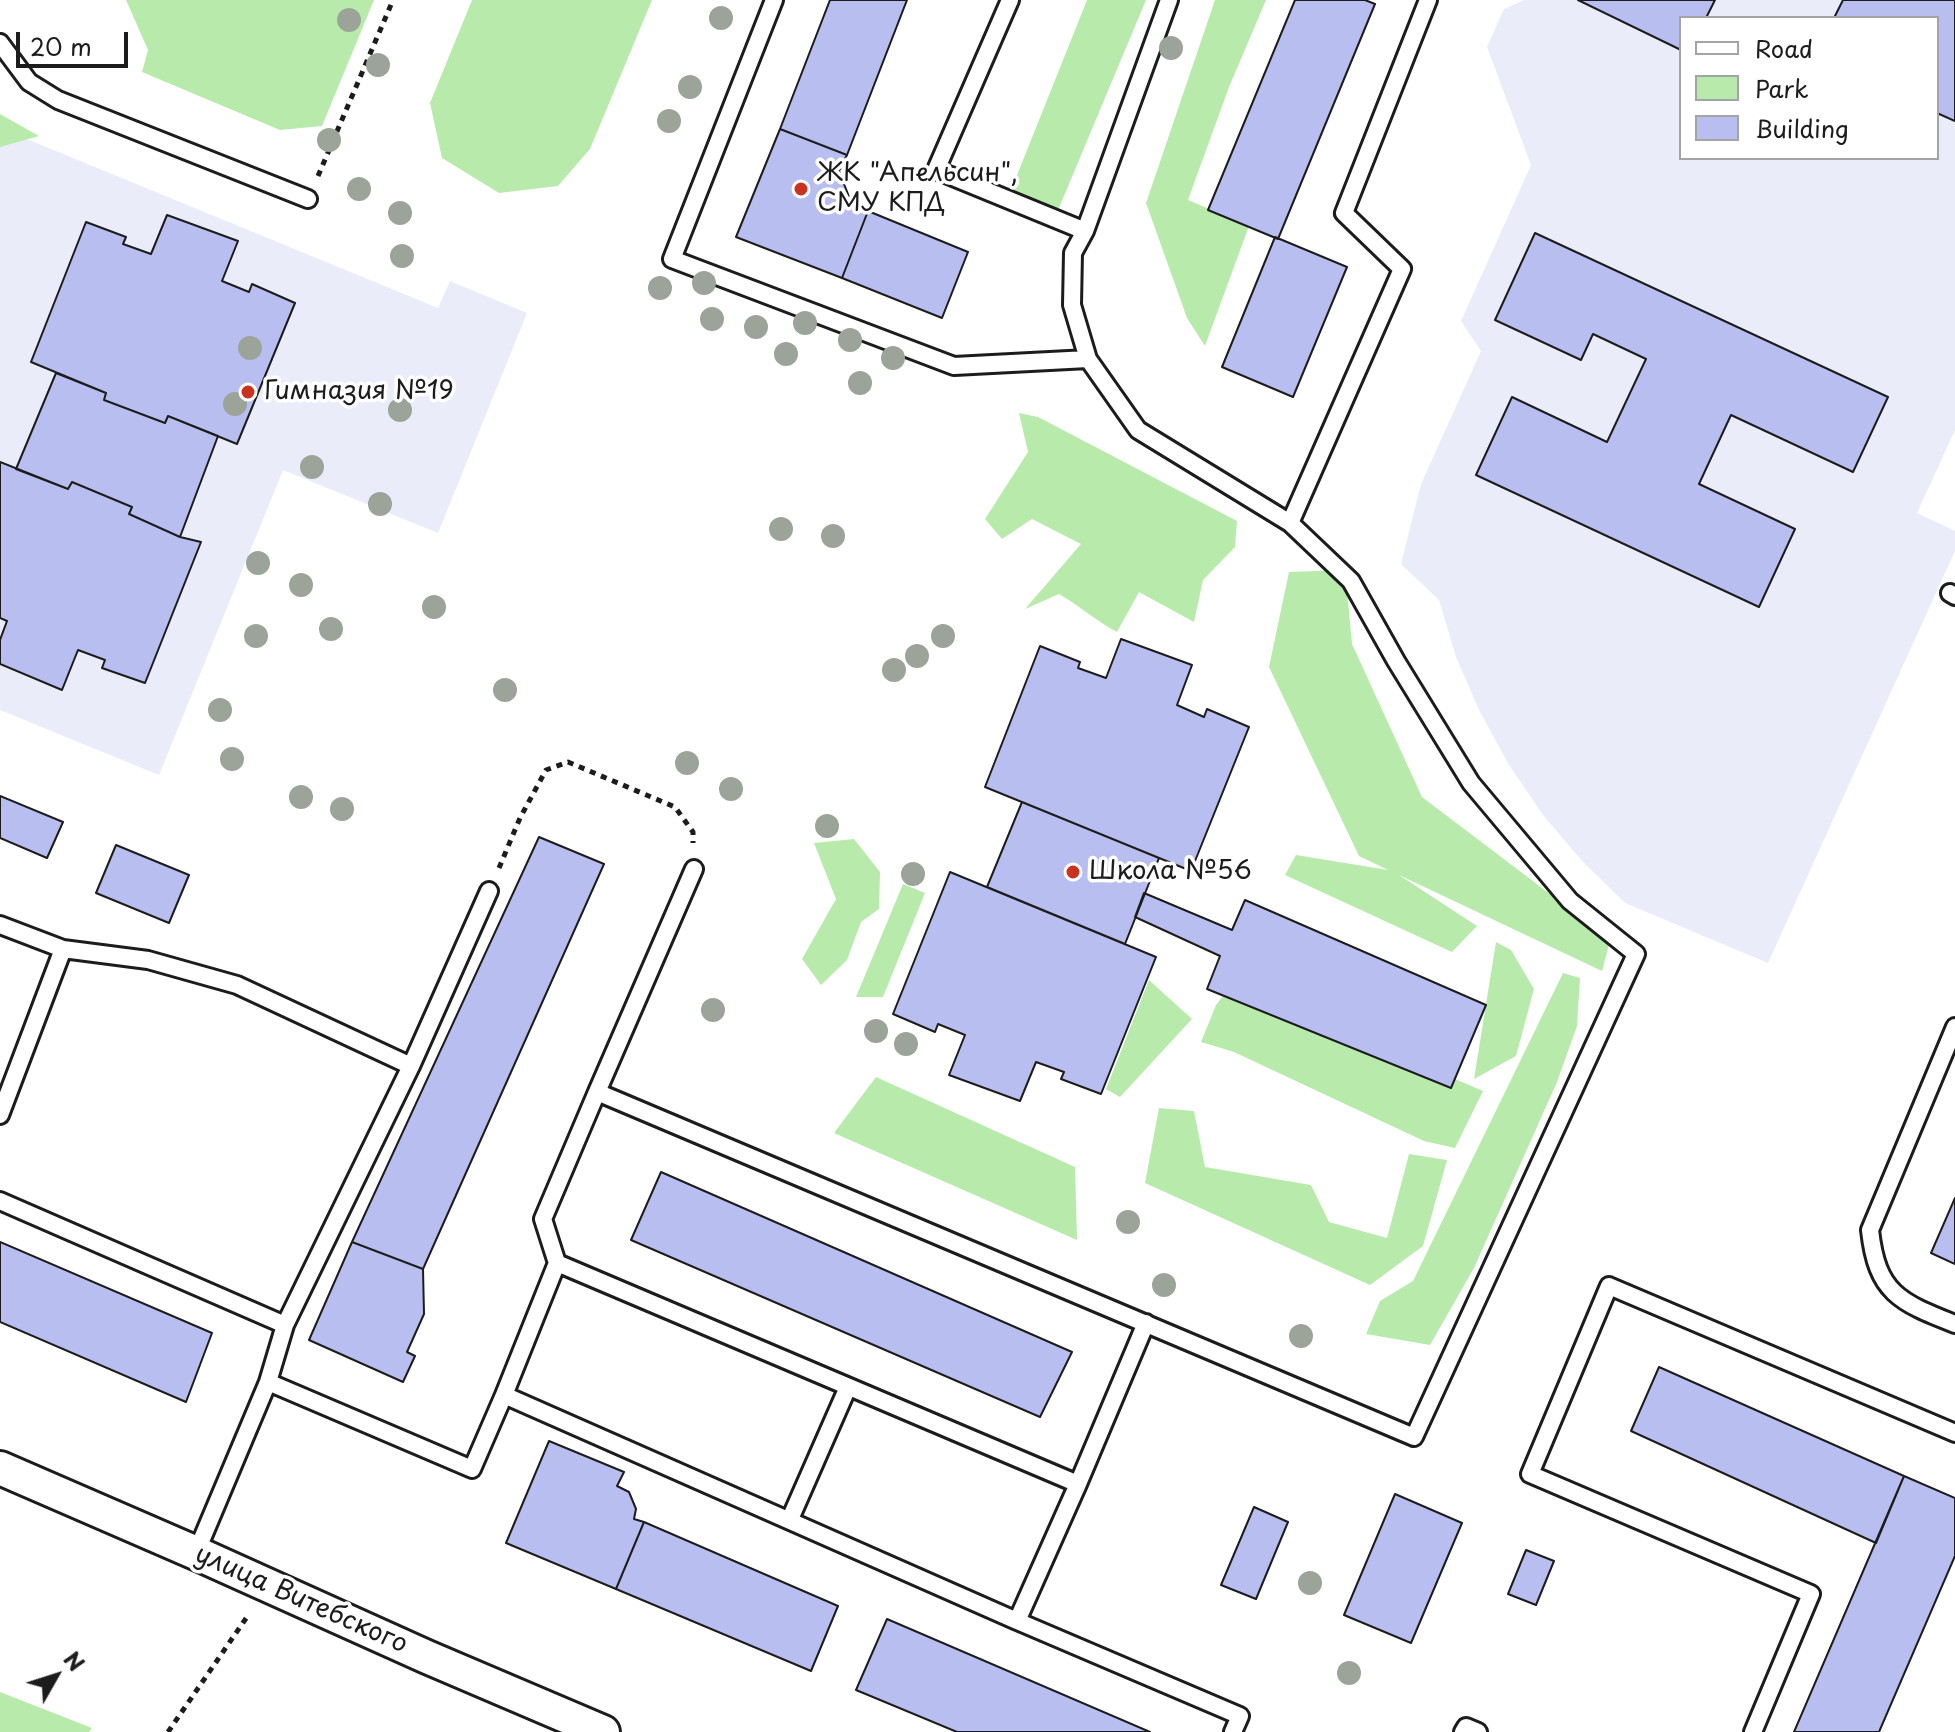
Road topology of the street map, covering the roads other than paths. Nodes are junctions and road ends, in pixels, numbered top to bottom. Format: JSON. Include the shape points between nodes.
{"nodes":[{"id":1,"x":774,"y":0,"type":"edge"},
{"id":2,"x":1010,"y":0,"type":"edge"},
{"id":3,"x":1169,"y":0,"type":"edge"},
{"id":4,"x":1428,"y":0,"type":"edge"},
{"id":5,"x":0,"y":43,"type":"edge"},
{"id":6,"x":308,"y":199,"type":"road end"},
{"id":7,"x":1085,"y":231,"type":"junction"},
{"id":8,"x":1088,"y":359,"type":"junction"},
{"id":9,"x":1290,"y":523,"type":"junction"},
{"id":10,"x":694,"y":869,"type":"road end"},
{"id":11,"x":489,"y":891,"type":"road end"},
{"id":12,"x":0,"y":925,"type":"edge"},
{"id":13,"x":63,"y":949,"type":"junction"},
{"id":14,"x":1955,"y":1027,"type":"edge"},
{"id":15,"x":411,"y":1066,"type":"junction"},
{"id":16,"x":597,"y":1092,"type":"junction"},
{"id":17,"x":0,"y":1115,"type":"edge"},
{"id":18,"x":0,"y":1201,"type":"edge"},
{"id":19,"x":557,"y":1263,"type":"junction"},
{"id":20,"x":1146,"y":1323,"type":"junction"},
{"id":21,"x":1955,"y":1324,"type":"edge"},
{"id":22,"x":285,"y":1325,"type":"junction"},
{"id":23,"x":268,"y":1382,"type":"junction"},
{"id":24,"x":848,"y":1387,"type":"junction"},
{"id":25,"x":504,"y":1395,"type":"junction"},
{"id":26,"x":1955,"y":1433,"type":"edge"},
{"id":27,"x":0,"y":1468,"type":"edge"},
{"id":28,"x":1078,"y":1484,"type":"junction"},
{"id":29,"x":790,"y":1519,"type":"junction"},
{"id":30,"x":196,"y":1553,"type":"junction"},
{"id":31,"x":1017,"y":1621,"type":"junction"},
{"id":32,"x":603,"y":1732,"type":"edge"},
{"id":33,"x":1233,"y":1732,"type":"edge"},
{"id":34,"x":1463,"y":1732,"type":"edge"},
{"id":35,"x":1478,"y":1732,"type":"edge"},
{"id":36,"x":1753,"y":1732,"type":"edge"}],
"edges":[{"from":1,"to":8,"type":"lane","via":[[672,259],[954,366]]},
{"from":2,"to":7,"type":"lane","via":[[936,170]]},
{"from":3,"to":7,"type":"lane"},
{"from":4,"to":9,"type":"lane","via":[[1344,213],[1402,269]]},
{"from":5,"to":6,"type":"lane","via":[[29,82],[58,100]]},
{"from":7,"to":8,"type":"lane","via":[[1073,253],[1072,305]]},
{"from":8,"to":9,"type":"lane","via":[[1138,430]]},
{"from":9,"to":20,"type":"lane","via":[[1351,581],[1471,783],[1570,901],[1636,954],[1414,1437]]},
{"from":10,"to":16,"type":"lane"},
{"from":11,"to":15,"type":"lane"},
{"from":12,"to":13,"type":"lane"},
{"from":13,"to":15,"type":"lane","via":[[148,960],[237,985]]},
{"from":13,"to":17,"type":"lane"},
{"from":14,"to":21,"type":"lane","via":[[1870,1230],[1874,1259],[1886,1285],[1914,1308]]},
{"from":15,"to":22,"type":"lane"},
{"from":16,"to":19,"type":"lane","via":[[543,1219]]},
{"from":16,"to":20,"type":"lane"},
{"from":18,"to":22,"type":"lane"},
{"from":19,"to":24,"type":"lane"},
{"from":19,"to":25,"type":"lane"},
{"from":20,"to":28,"type":"lane"},
{"from":22,"to":23,"type":"lane"},
{"from":23,"to":25,"type":"lane","via":[[472,1469]]},
{"from":23,"to":30,"type":"lane"},
{"from":24,"to":28,"type":"lane"},
{"from":24,"to":29,"type":"lane"},
{"from":25,"to":29,"type":"lane"},
{"from":26,"to":36,"type":"lane","via":[[1609,1286],[1530,1474],[1811,1594]]},
{"from":27,"to":30,"type":"street","name":"улица Витебского"},
{"from":28,"to":31,"type":"lane"},
{"from":29,"to":31,"type":"lane"},
{"from":30,"to":32,"type":"street","name":"улица Витебского"},
{"from":31,"to":33,"type":"lane","via":[[1240,1716]]},
{"from":34,"to":35,"type":"lane","via":[[1466,1727]]}]}
